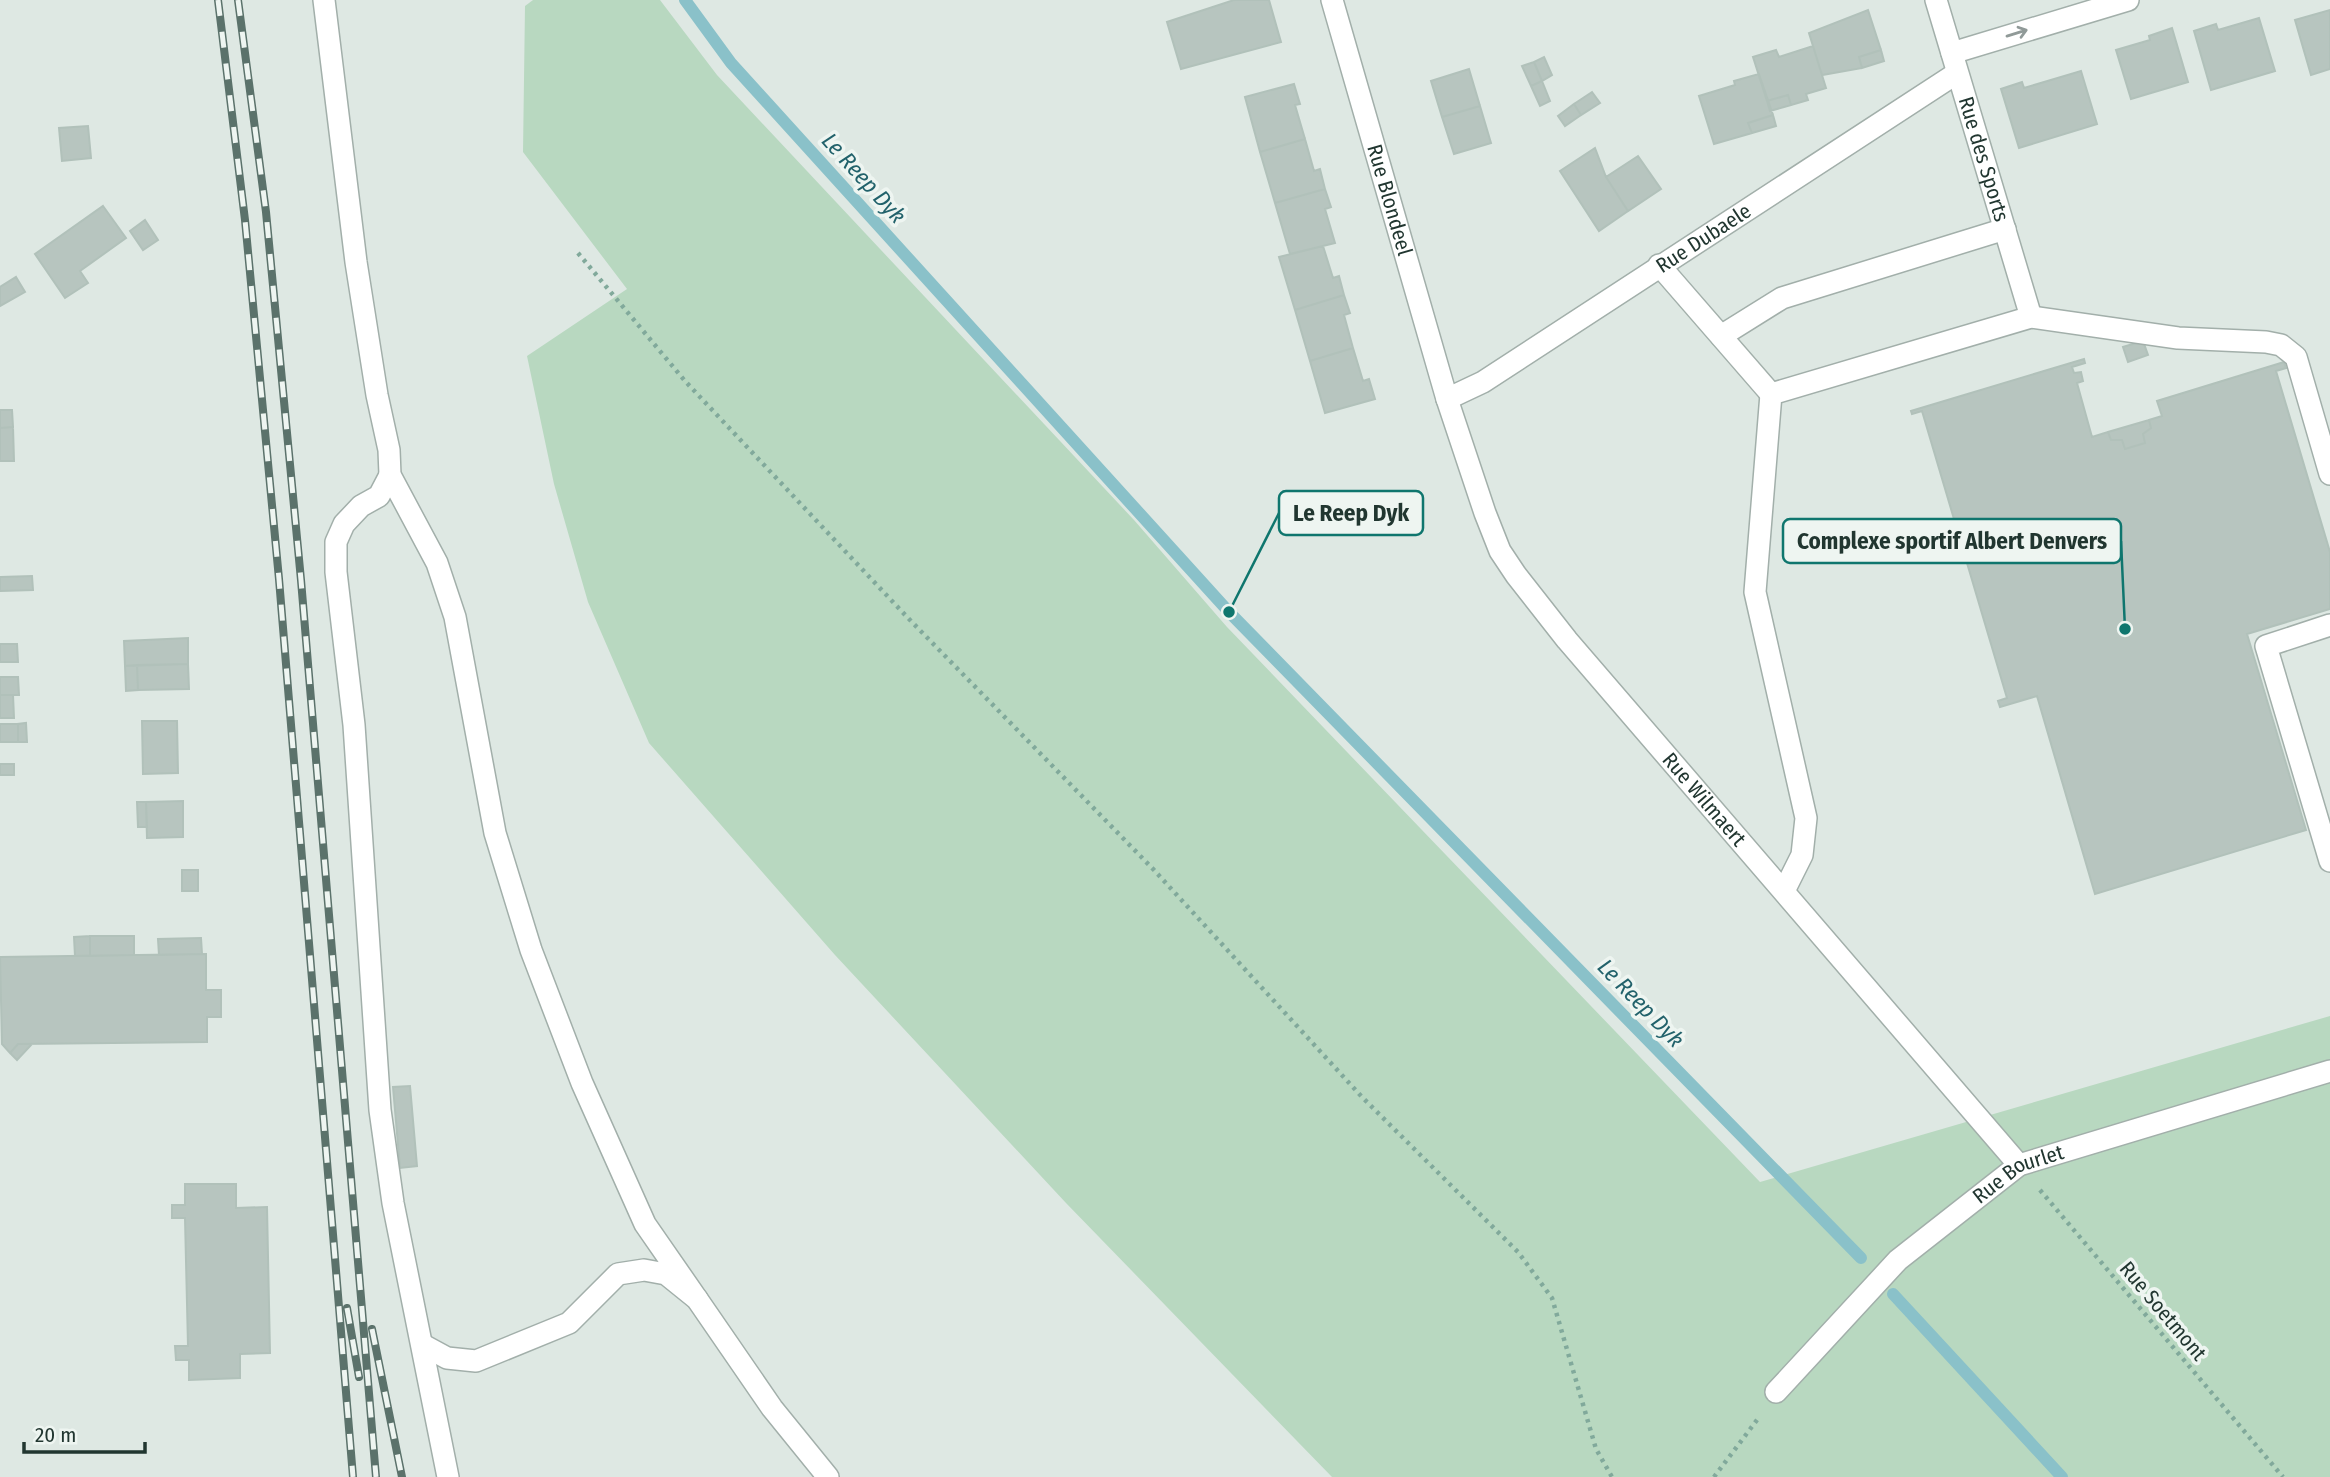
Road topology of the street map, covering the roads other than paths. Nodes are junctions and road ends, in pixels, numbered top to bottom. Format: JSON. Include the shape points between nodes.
{"nodes":[{"id":1,"x":324,"y":0,"type":"edge"},
{"id":2,"x":1332,"y":0,"type":"edge"},
{"id":3,"x":1936,"y":0,"type":"edge"},
{"id":4,"x":2128,"y":0,"type":"edge"},
{"id":5,"x":1954,"y":63,"type":"junction"},
{"id":6,"x":2005,"y":229,"type":"junction"},
{"id":7,"x":1659,"y":265,"type":"junction"},
{"id":8,"x":2031,"y":317,"type":"junction"},
{"id":9,"x":1721,"y":336,"type":"junction"},
{"id":10,"x":1771,"y":394,"type":"junction"},
{"id":11,"x":1447,"y":400,"type":"junction"},
{"id":12,"x":2330,"y":474,"type":"edge"},
{"id":13,"x":390,"y":475,"type":"junction"},
{"id":14,"x":2330,"y":625,"type":"edge"},
{"id":15,"x":2330,"y":861,"type":"edge"},
{"id":16,"x":1784,"y":891,"type":"junction"},
{"id":17,"x":2330,"y":1071,"type":"edge"},
{"id":18,"x":2019,"y":1165,"type":"junction"},
{"id":19,"x":697,"y":1299,"type":"junction"},
{"id":20,"x":423,"y":1345,"type":"junction"},
{"id":21,"x":1776,"y":1392,"type":"road end"},
{"id":22,"x":448,"y":1477,"type":"edge"},
{"id":23,"x":828,"y":1477,"type":"edge"}],
"edges":[{"from":1,"to":13,"type":"street","via":[[356,262]]},
{"from":2,"to":11,"type":"street","name":"Rue Blondeel"},
{"from":3,"to":5,"type":"street","name":"Rue des Sports"},
{"from":5,"to":4,"type":"street","name":"Rue Dubaele","one_way":true},
{"from":5,"to":6,"type":"street","name":"Rue des Sports"},
{"from":5,"to":7,"type":"street","name":"Rue Dubaele"},
{"from":6,"to":8,"type":"street","name":"Rue des Sports"},
{"from":6,"to":9,"type":"street","via":[[1782,298]]},
{"from":7,"to":9,"type":"street"},
{"from":7,"to":11,"type":"street","name":"Rue Dubaele","via":[[1483,382]]},
{"from":8,"to":10,"type":"street"},
{"from":8,"to":12,"type":"street","via":[[2178,338],[2281,345],[2296,358]]},
{"from":9,"to":10,"type":"street"},
{"from":10,"to":16,"type":"street","via":[[1755,592],[1806,818],[1802,855]]},
{"from":11,"to":16,"type":"street","name":"Rue Wilmaert","via":[[1492,533],[1516,575]]},
{"from":13,"to":19,"type":"street","via":[[437,563],[455,617],[495,833],[531,950],[582,1083],[645,1224]]},
{"from":13,"to":20,"type":"street","via":[[379,496],[360,506],[344,524],[336,542],[336,572],[354,725],[380,1110],[393,1203]]},
{"from":14,"to":15,"type":"street","via":[[2266,646]]},
{"from":16,"to":18,"type":"street","name":"Rue Wilmaert"},
{"from":17,"to":18,"type":"street","name":"Rue Bourlet"},
{"from":18,"to":21,"type":"street","name":"Rue Bourlet","via":[[1898,1260]]},
{"from":19,"to":20,"type":"street","via":[[666,1274],[644,1270],[618,1274],[569,1323],[476,1361],[447,1358]]},
{"from":19,"to":23,"type":"street","via":[[772,1408]]},
{"from":20,"to":22,"type":"street"}]}
